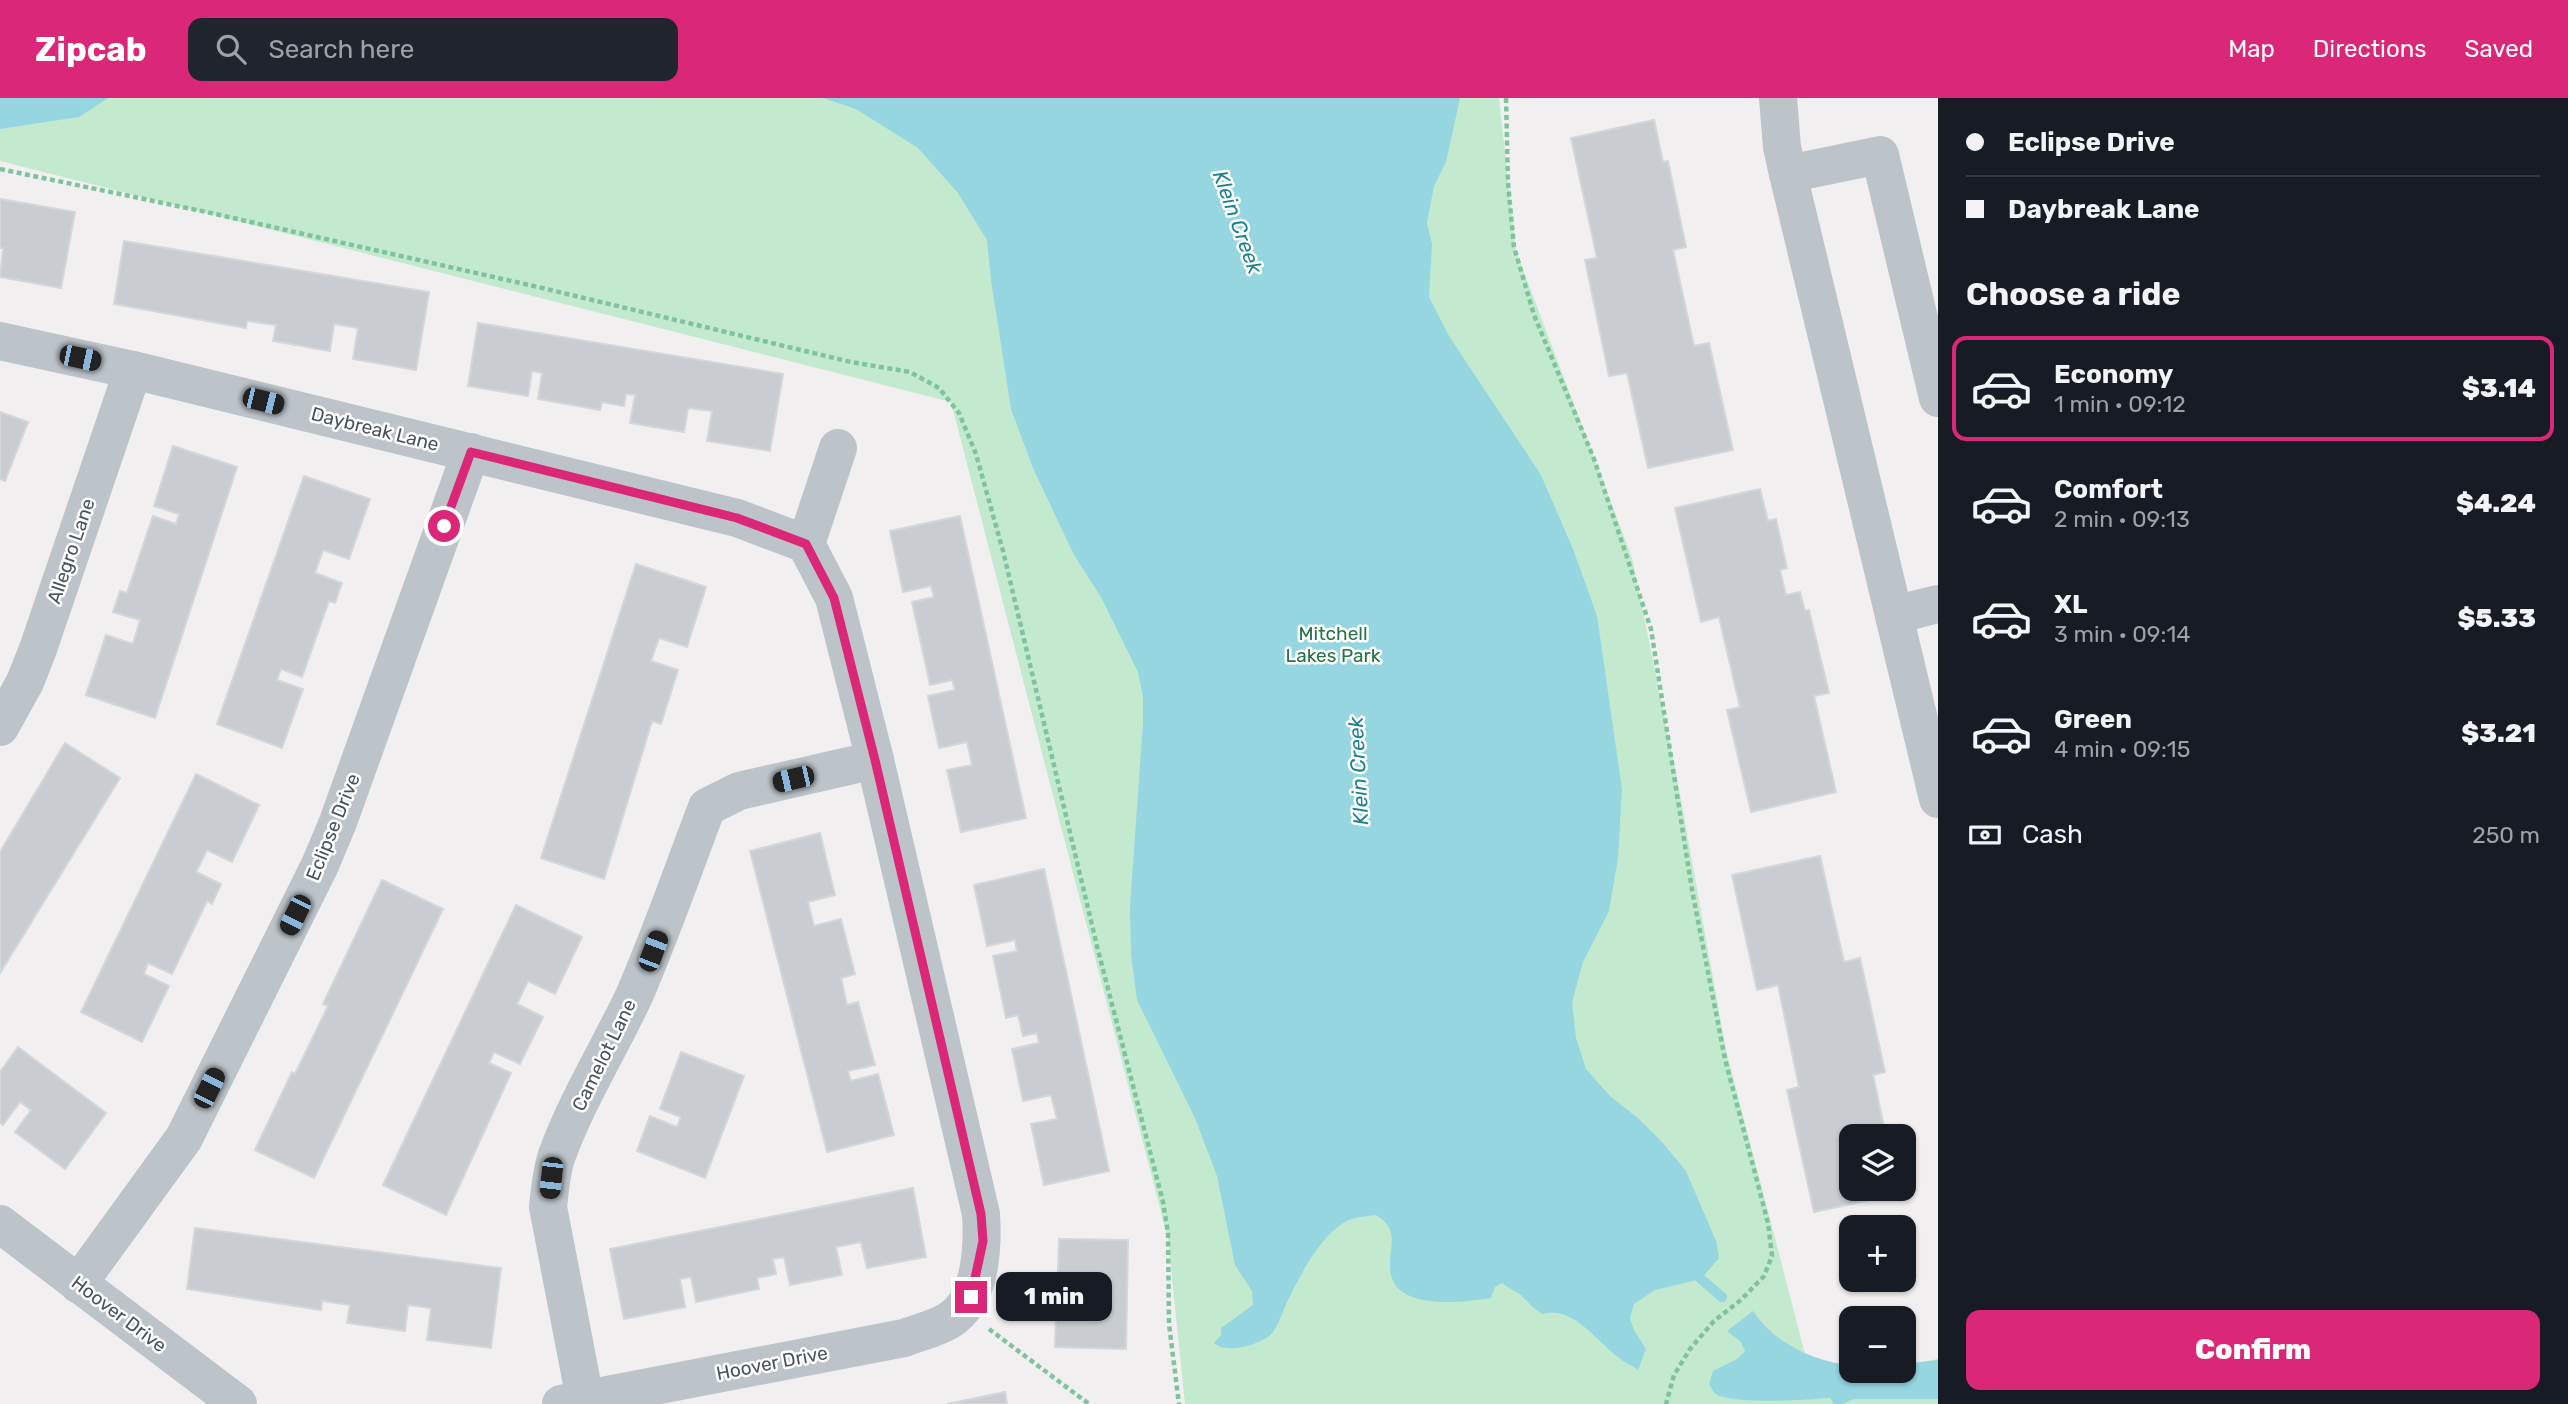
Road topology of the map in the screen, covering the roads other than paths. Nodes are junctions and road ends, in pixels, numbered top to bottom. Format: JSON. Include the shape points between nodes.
{"nodes":[{"id":1,"x":1778,"y":98,"type":"edge"},
{"id":2,"x":1788,"y":174,"type":"junction"},
{"id":3,"x":0,"y":341,"type":"edge"},
{"id":4,"x":133,"y":370,"type":"junction"},
{"id":5,"x":1938,"y":398,"type":"edge"},
{"id":6,"x":838,"y":448,"type":"dead end"},
{"id":7,"x":471,"y":452,"type":"junction"},
{"id":8,"x":806,"y":544,"type":"junction"},
{"id":9,"x":1938,"y":604,"type":"edge"},
{"id":10,"x":1894,"y":615,"type":"junction"},
{"id":11,"x":0,"y":727,"type":"edge"},
{"id":12,"x":875,"y":760,"type":"junction"},
{"id":13,"x":1938,"y":799,"type":"edge"},
{"id":14,"x":0,"y":1224,"type":"edge"},
{"id":15,"x":78,"y":1284,"type":"junction"},
{"id":16,"x":573,"y":1402,"type":"edge"},
{"id":17,"x":238,"y":1404,"type":"edge"}],
"edges":[{"from":1,"to":2,"type":"street"},
{"from":2,"to":5,"type":"street","via":[[1880,155]]},
{"from":2,"to":10,"type":"street"},
{"from":3,"to":4,"type":"street","name":"Daybreak Lane"},
{"from":4,"to":7,"type":"street","name":"Daybreak Lane"},
{"from":4,"to":11,"type":"street","name":"Allegro Lane","via":[[38,649]]},
{"from":6,"to":8,"type":"street"},
{"from":7,"to":8,"type":"street","name":"Daybreak Lane","via":[[737,518]]},
{"from":7,"to":15,"type":"street","name":"Eclipse Drive","via":[[320,865],[184,1138]]},
{"from":8,"to":12,"type":"street","via":[[834,598]]},
{"from":9,"to":10,"type":"street"},
{"from":10,"to":13,"type":"street"},
{"from":12,"to":16,"type":"street","name":"Camelot Lane","via":[[739,791],[707,807],[653,951],[572,1122],[551,1178],[548,1208]]},
{"from":12,"to":16,"type":"street","name":"Hoover Drive","via":[[981,1214],[983,1241],[962,1307],[904,1338]]},
{"from":14,"to":15,"type":"street","name":"Hoover Drive"},
{"from":15,"to":17,"type":"street","name":"Hoover Drive"}]}
